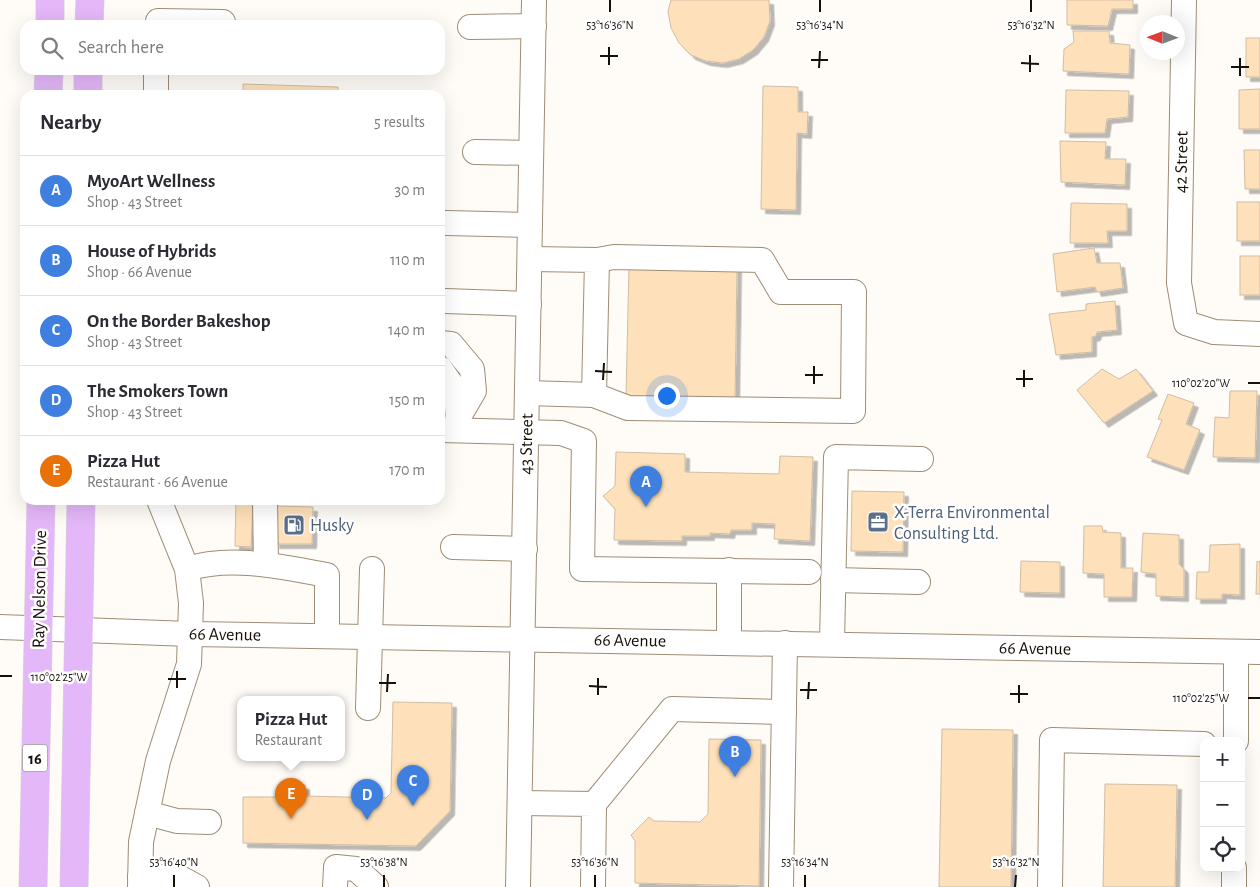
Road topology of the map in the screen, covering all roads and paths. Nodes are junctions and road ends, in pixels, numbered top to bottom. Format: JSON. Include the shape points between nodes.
{"nodes":[{"id":1,"x":50,"y":0,"type":"edge"},
{"id":2,"x":90,"y":0,"type":"edge"},
{"id":3,"x":534,"y":0,"type":"edge"},
{"id":4,"x":1184,"y":0,"type":"edge"},
{"id":5,"x":158,"y":15,"type":"edge"},
{"id":6,"x":50,"y":20,"type":"edge"},
{"id":7,"x":89,"y":20,"type":"edge"},
{"id":8,"x":204,"y":20,"type":"edge"},
{"id":9,"x":534,"y":26,"type":"junction"},
{"id":10,"x":470,"y":27,"type":"dead end"},
{"id":11,"x":49,"y":75,"type":"edge"},
{"id":12,"x":88,"y":75,"type":"edge"},
{"id":13,"x":156,"y":75,"type":"edge"},
{"id":14,"x":48,"y":90,"type":"edge"},
{"id":15,"x":88,"y":90,"type":"edge"},
{"id":16,"x":156,"y":90,"type":"edge"},
{"id":17,"x":475,"y":152,"type":"dead end"},
{"id":18,"x":531,"y":154,"type":"junction"},
{"id":19,"x":446,"y":223,"type":"dead end"},
{"id":20,"x":530,"y":225,"type":"junction"},
{"id":21,"x":530,"y":259,"type":"junction"},
{"id":22,"x":597,"y":260,"type":"junction"},
{"id":23,"x":445,"y":301,"type":"dead end"},
{"id":24,"x":529,"y":304,"type":"junction"},
{"id":25,"x":1260,"y":334,"type":"edge"},
{"id":26,"x":445,"y":343,"type":"edge"},
{"id":27,"x":445,"y":375,"type":"edge"},
{"id":28,"x":527,"y":392,"type":"junction"},
{"id":29,"x":594,"y":395,"type":"junction"},
{"id":30,"x":452,"y":427,"type":"edge"},
{"id":31,"x":526,"y":433,"type":"junction"},
{"id":32,"x":921,"y":459,"type":"dead end"},
{"id":33,"x":40,"y":505,"type":"edge"},
{"id":34,"x":81,"y":505,"type":"edge"},
{"id":35,"x":161,"y":505,"type":"edge"},
{"id":36,"x":265,"y":505,"type":"edge"},
{"id":37,"x":453,"y":547,"type":"dead end"},
{"id":38,"x":524,"y":549,"type":"junction"},
{"id":39,"x":266,"y":564,"type":"junction"},
{"id":40,"x":187,"y":569,"type":"junction"},
{"id":41,"x":372,"y":569,"type":"dead end"},
{"id":42,"x":730,"y":570,"type":"junction"},
{"id":43,"x":809,"y":572,"type":"dead end"},
{"id":44,"x":834,"y":580,"type":"junction"},
{"id":45,"x":918,"y":582,"type":"dead end"},
{"id":46,"x":0,"y":627,"type":"edge"},
{"id":47,"x":38,"y":628,"type":"junction"},
{"id":48,"x":78,"y":629,"type":"junction"},
{"id":49,"x":190,"y":634,"type":"junction"},
{"id":50,"x":327,"y":636,"type":"junction"},
{"id":51,"x":370,"y":636,"type":"junction"},
{"id":52,"x":523,"y":638,"type":"junction"},
{"id":53,"x":729,"y":642,"type":"junction"},
{"id":54,"x":785,"y":643,"type":"junction"},
{"id":55,"x":832,"y":644,"type":"junction"},
{"id":56,"x":1236,"y":652,"type":"junction"},
{"id":57,"x":1260,"y":652,"type":"edge"},
{"id":58,"x":368,"y":708,"type":"dead end"},
{"id":59,"x":784,"y":712,"type":"junction"},
{"id":60,"x":1236,"y":737,"type":"edge"},
{"id":61,"x":1200,"y":744,"type":"edge"},
{"id":62,"x":520,"y":802,"type":"junction"},
{"id":63,"x":594,"y":804,"type":"junction"},
{"id":64,"x":147,"y":813,"type":"junction"},
{"id":65,"x":209,"y":822,"type":"dead end"},
{"id":66,"x":1234,"y":872,"type":"edge"},
{"id":67,"x":140,"y":882,"type":"edge"},
{"id":68,"x":33,"y":887,"type":"edge"},
{"id":69,"x":74,"y":887,"type":"edge"},
{"id":70,"x":197,"y":887,"type":"edge"},
{"id":71,"x":335,"y":887,"type":"edge"},
{"id":72,"x":376,"y":887,"type":"edge"},
{"id":73,"x":518,"y":887,"type":"edge"},
{"id":74,"x":593,"y":887,"type":"edge"},
{"id":75,"x":781,"y":887,"type":"edge"},
{"id":76,"x":1050,"y":887,"type":"edge"},
{"id":77,"x":1234,"y":887,"type":"edge"}],
"edges":[{"from":1,"to":6,"type":"highway"},
{"from":2,"to":7,"type":"highway"},
{"from":3,"to":9,"type":"street","name":"43 Street"},
{"from":4,"to":25,"type":"street","name":"42 Street","via":[[1179,283],[1186,323],[1214,332]]},
{"from":5,"to":8,"type":"street"},
{"from":9,"to":10,"type":"street"},
{"from":9,"to":18,"type":"street","name":"43 Street"},
{"from":11,"to":14,"type":"highway"},
{"from":12,"to":15,"type":"highway"},
{"from":13,"to":16,"type":"street"},
{"from":17,"to":18,"type":"street"},
{"from":18,"to":20,"type":"street","name":"43 Street"},
{"from":19,"to":20,"type":"street"},
{"from":20,"to":21,"type":"street","name":"43 Street"},
{"from":21,"to":22,"type":"street"},
{"from":21,"to":24,"type":"street","name":"43 Street"},
{"from":22,"to":29,"type":"street"},
{"from":22,"to":29,"type":"street","via":[[614,257],[762,260],[780,292],[854,292],[853,411],[628,408]]},
{"from":23,"to":24,"type":"street"},
{"from":24,"to":28,"type":"street","name":"43 Street"},
{"from":26,"to":30,"type":"street","via":[[451,344],[472,369],[474,391]]},
{"from":27,"to":30,"type":"street","via":[[456,391]]},
{"from":28,"to":29,"type":"street"},
{"from":28,"to":31,"type":"street","name":"43 Street"},
{"from":30,"to":31,"type":"street"},
{"from":31,"to":38,"type":"street","name":"43 Street"},
{"from":31,"to":42,"type":"street","via":[[561,433],[584,441],[582,569]]},
{"from":32,"to":44,"type":"street","via":[[836,457]]},
{"from":33,"to":47,"type":"highway","name":"Ray Nelson Drive","number":"16"},
{"from":34,"to":48,"type":"highway"},
{"from":35,"to":40,"type":"street"},
{"from":36,"to":39,"type":"street"},
{"from":37,"to":38,"type":"street"},
{"from":38,"to":52,"type":"street","name":"43 Street"},
{"from":39,"to":40,"type":"street","via":[[208,562]]},
{"from":39,"to":50,"type":"street","via":[[327,575]]},
{"from":40,"to":49,"type":"street"},
{"from":41,"to":51,"type":"street"},
{"from":42,"to":43,"type":"street"},
{"from":42,"to":53,"type":"street"},
{"from":44,"to":45,"type":"street"},
{"from":44,"to":55,"type":"street"},
{"from":46,"to":47,"type":"street","name":"66 Avenue"},
{"from":47,"to":48,"type":"street","name":"66 Avenue"},
{"from":47,"to":68,"type":"highway","name":"Ray Nelson Drive","number":"16"},
{"from":48,"to":49,"type":"street","name":"66 Avenue"},
{"from":48,"to":69,"type":"highway"},
{"from":49,"to":50,"type":"street","name":"66 Avenue"},
{"from":49,"to":64,"type":"street","via":[[188,673],[158,761]]},
{"from":50,"to":51,"type":"street","name":"66 Avenue"},
{"from":51,"to":52,"type":"street","name":"66 Avenue"},
{"from":51,"to":58,"type":"street"},
{"from":52,"to":53,"type":"street","name":"66 Avenue"},
{"from":52,"to":62,"type":"street","name":"43 Street"},
{"from":53,"to":54,"type":"street","name":"66 Avenue"},
{"from":54,"to":55,"type":"street","name":"66 Avenue"},
{"from":54,"to":59,"type":"street"},
{"from":55,"to":56,"type":"street","name":"66 Avenue"},
{"from":56,"to":57,"type":"street","name":"66 Avenue"},
{"from":56,"to":60,"type":"street"},
{"from":59,"to":63,"type":"street","via":[[672,709]]},
{"from":59,"to":75,"type":"street"},
{"from":61,"to":76,"type":"street","via":[[1052,740]]},
{"from":62,"to":63,"type":"street"},
{"from":62,"to":73,"type":"street","name":"43 Street"},
{"from":63,"to":74,"type":"street"},
{"from":64,"to":65,"type":"street","via":[[177,821]]},
{"from":64,"to":67,"type":"street","via":[[141,842]]},
{"from":66,"to":77,"type":"street"},
{"from":67,"to":70,"type":"street","via":[[179,877]]},
{"from":71,"to":72,"type":"street","via":[[336,867],[356,869]]}]}
